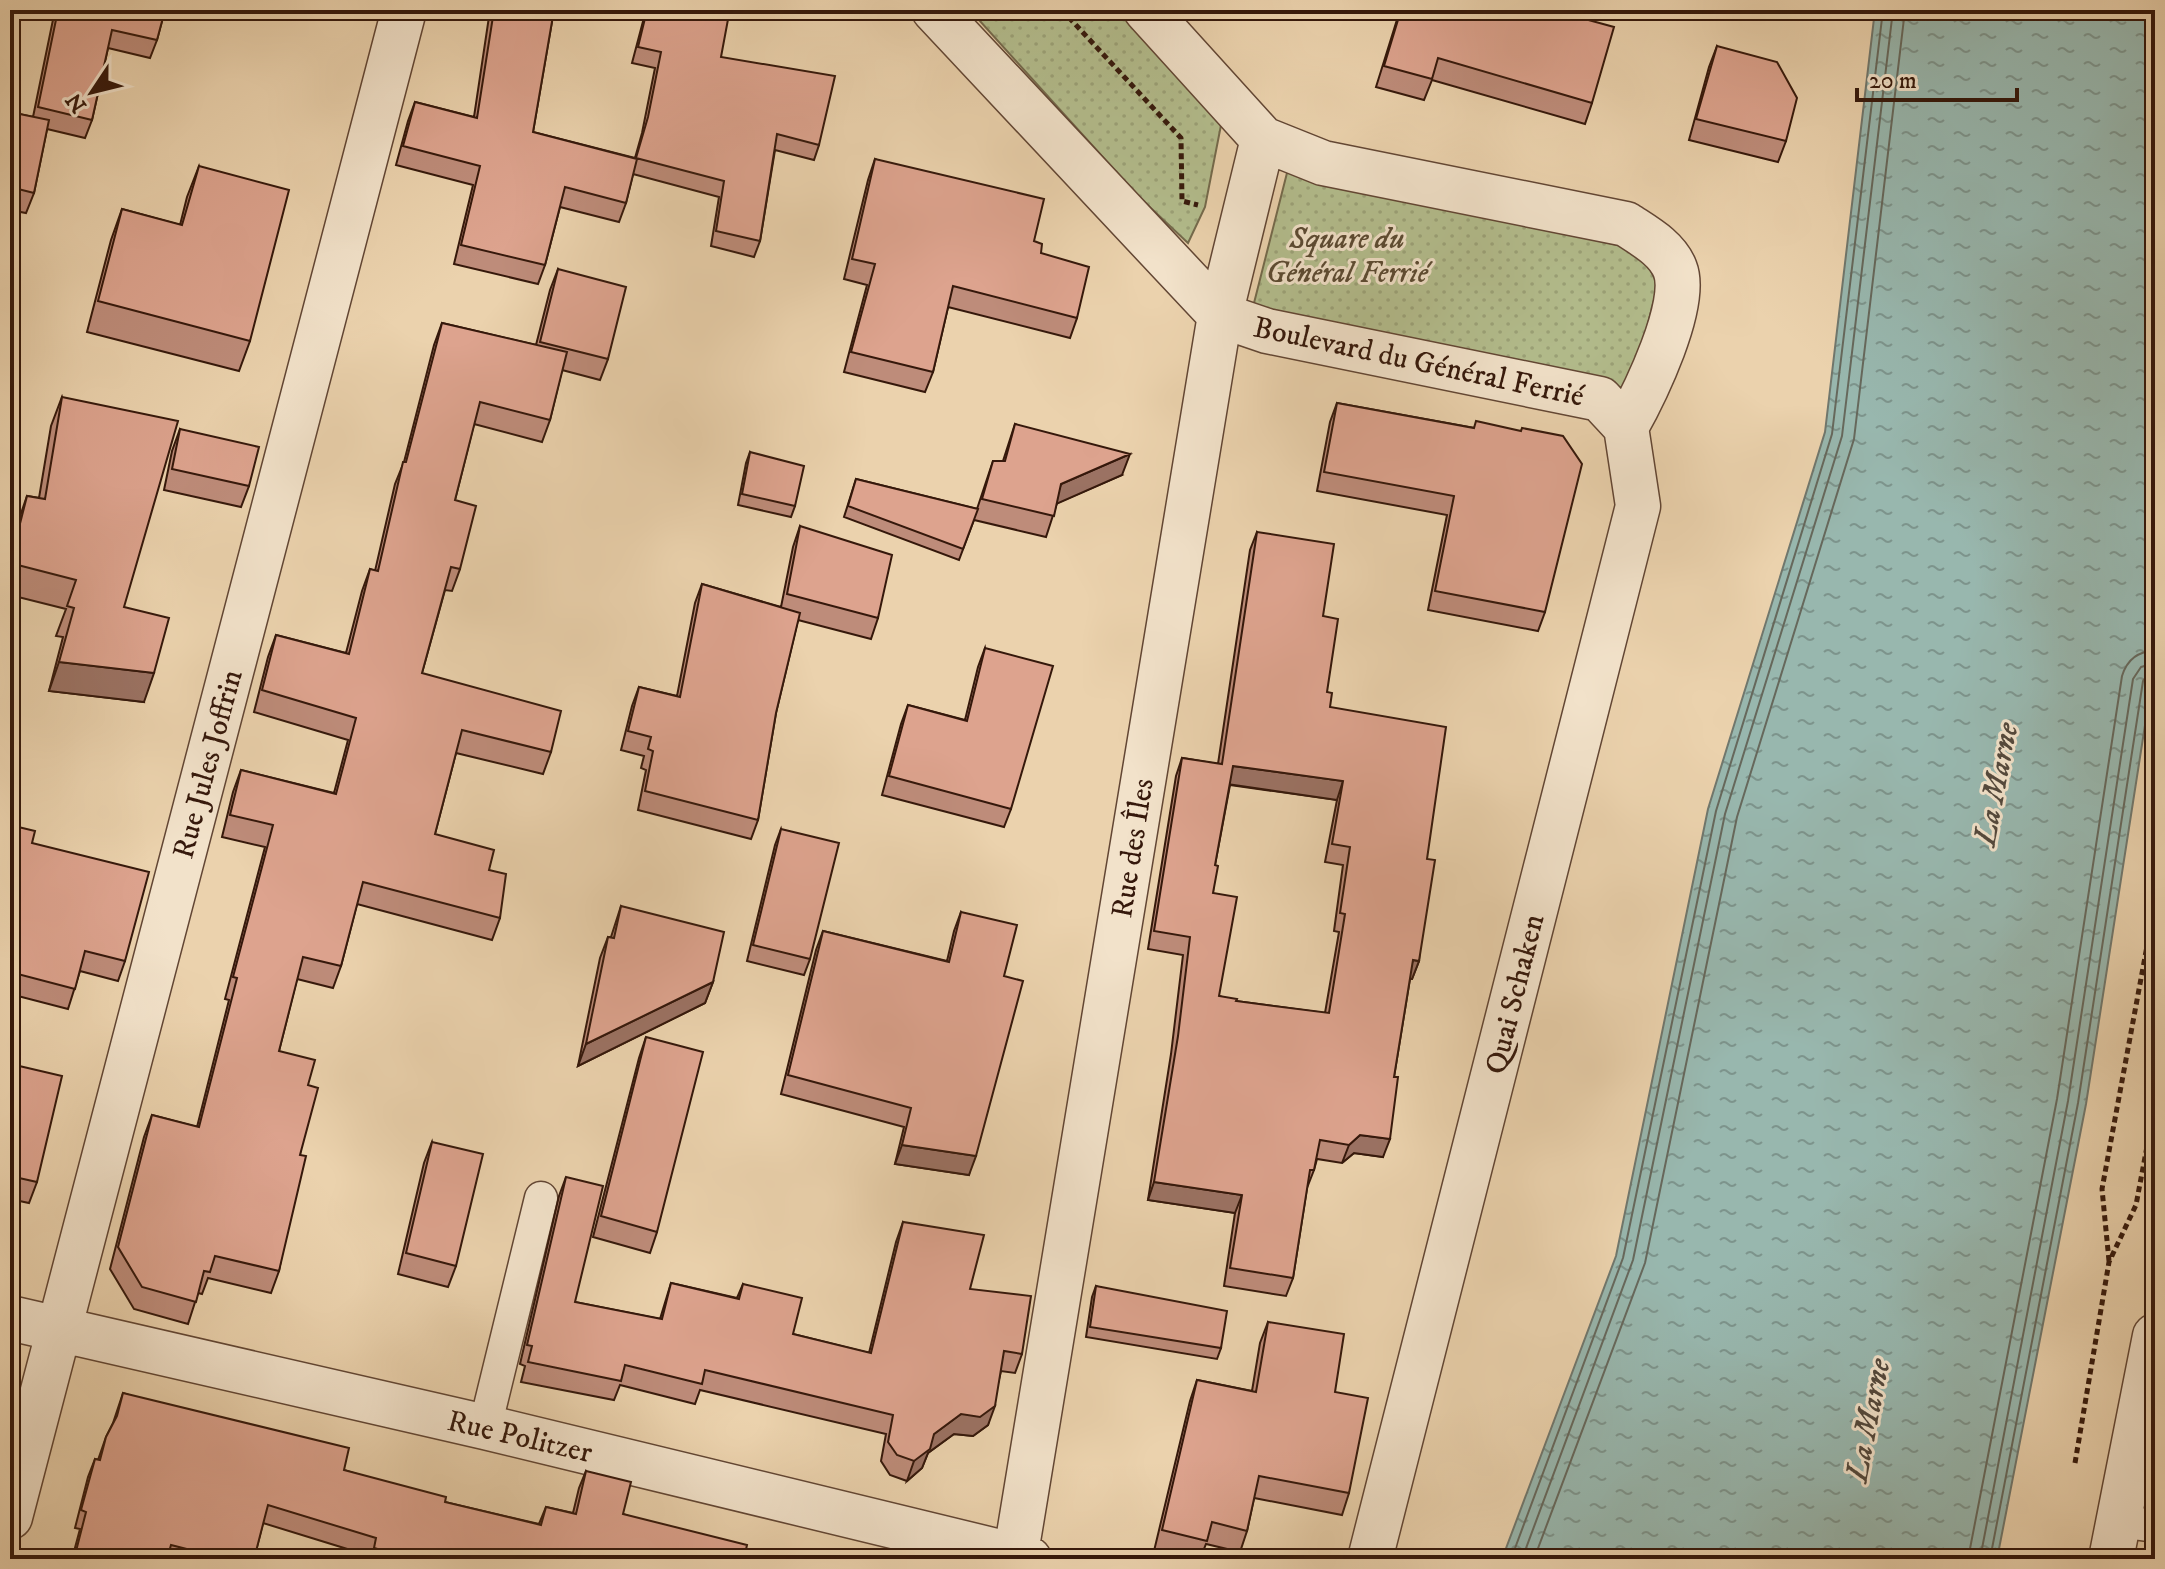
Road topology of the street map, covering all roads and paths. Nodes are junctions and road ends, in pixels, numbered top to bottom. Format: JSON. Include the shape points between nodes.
{"nodes":[{"id":1,"x":404,"y":10,"type":"edge"},
{"id":2,"x":934,"y":10,"type":"edge"},
{"id":3,"x":1062,"y":10,"type":"edge"},
{"id":4,"x":1146,"y":10,"type":"edge"},
{"id":5,"x":1263,"y":139,"type":"junction"},
{"id":6,"x":1212,"y":208,"type":"dead end"},
{"id":7,"x":1220,"y":315,"type":"junction"},
{"id":8,"x":1626,"y":427,"type":"junction"},
{"id":9,"x":2155,"y":903,"type":"edge"},
{"id":10,"x":2155,"y":1104,"type":"edge"},
{"id":11,"x":541,"y":1198,"type":"dead end"},
{"id":12,"x":2109,"y":1262,"type":"junction"},
{"id":13,"x":10,"y":1318,"type":"edge"},
{"id":14,"x":61,"y":1329,"type":"junction"},
{"id":15,"x":2155,"y":1336,"type":"edge"},
{"id":16,"x":485,"y":1427,"type":"junction"},
{"id":17,"x":2075,"y":1465,"type":"dead end"},
{"id":18,"x":10,"y":1517,"type":"edge"},
{"id":19,"x":2128,"y":1535,"type":"edge"},
{"id":20,"x":1020,"y":1558,"type":"edge"},
{"id":21,"x":1370,"y":1559,"type":"edge"}],
"edges":[{"from":1,"to":14,"type":"street","name":"Rue Jules Joffrin"},
{"from":2,"to":7,"type":"street","name":"Boulevard du Général Ferrié"},
{"from":3,"to":6,"type":"path","via":[[1181,138],[1182,201]]},
{"from":4,"to":5,"type":"street"},
{"from":5,"to":7,"type":"street","name":"Rue des Îles"},
{"from":5,"to":8,"type":"street","via":[[1323,163],[1626,224],[1658,244],[1676,270],[1676,310],[1647,390]]},
{"from":7,"to":8,"type":"street","name":"Boulevard du Général Ferrié","via":[[1267,331],[1600,399]]},
{"from":7,"to":20,"type":"street","name":"Rue des Îles"},
{"from":8,"to":21,"type":"street","name":"Quai Schaken","via":[[1638,506]]},
{"from":9,"to":12,"type":"path","via":[[2102,1189]]},
{"from":10,"to":12,"type":"path","via":[[2136,1205]]},
{"from":11,"to":16,"type":"lane"},
{"from":12,"to":17,"type":"path"},
{"from":13,"to":14,"type":"street","name":"Rue Politzer"},
{"from":14,"to":16,"type":"street","name":"Rue Politzer"},
{"from":14,"to":18,"type":"street","name":"Rue Jules Joffrin"},
{"from":15,"to":19,"type":"street"},
{"from":16,"to":20,"type":"street","name":"Rue Politzer"}]}
